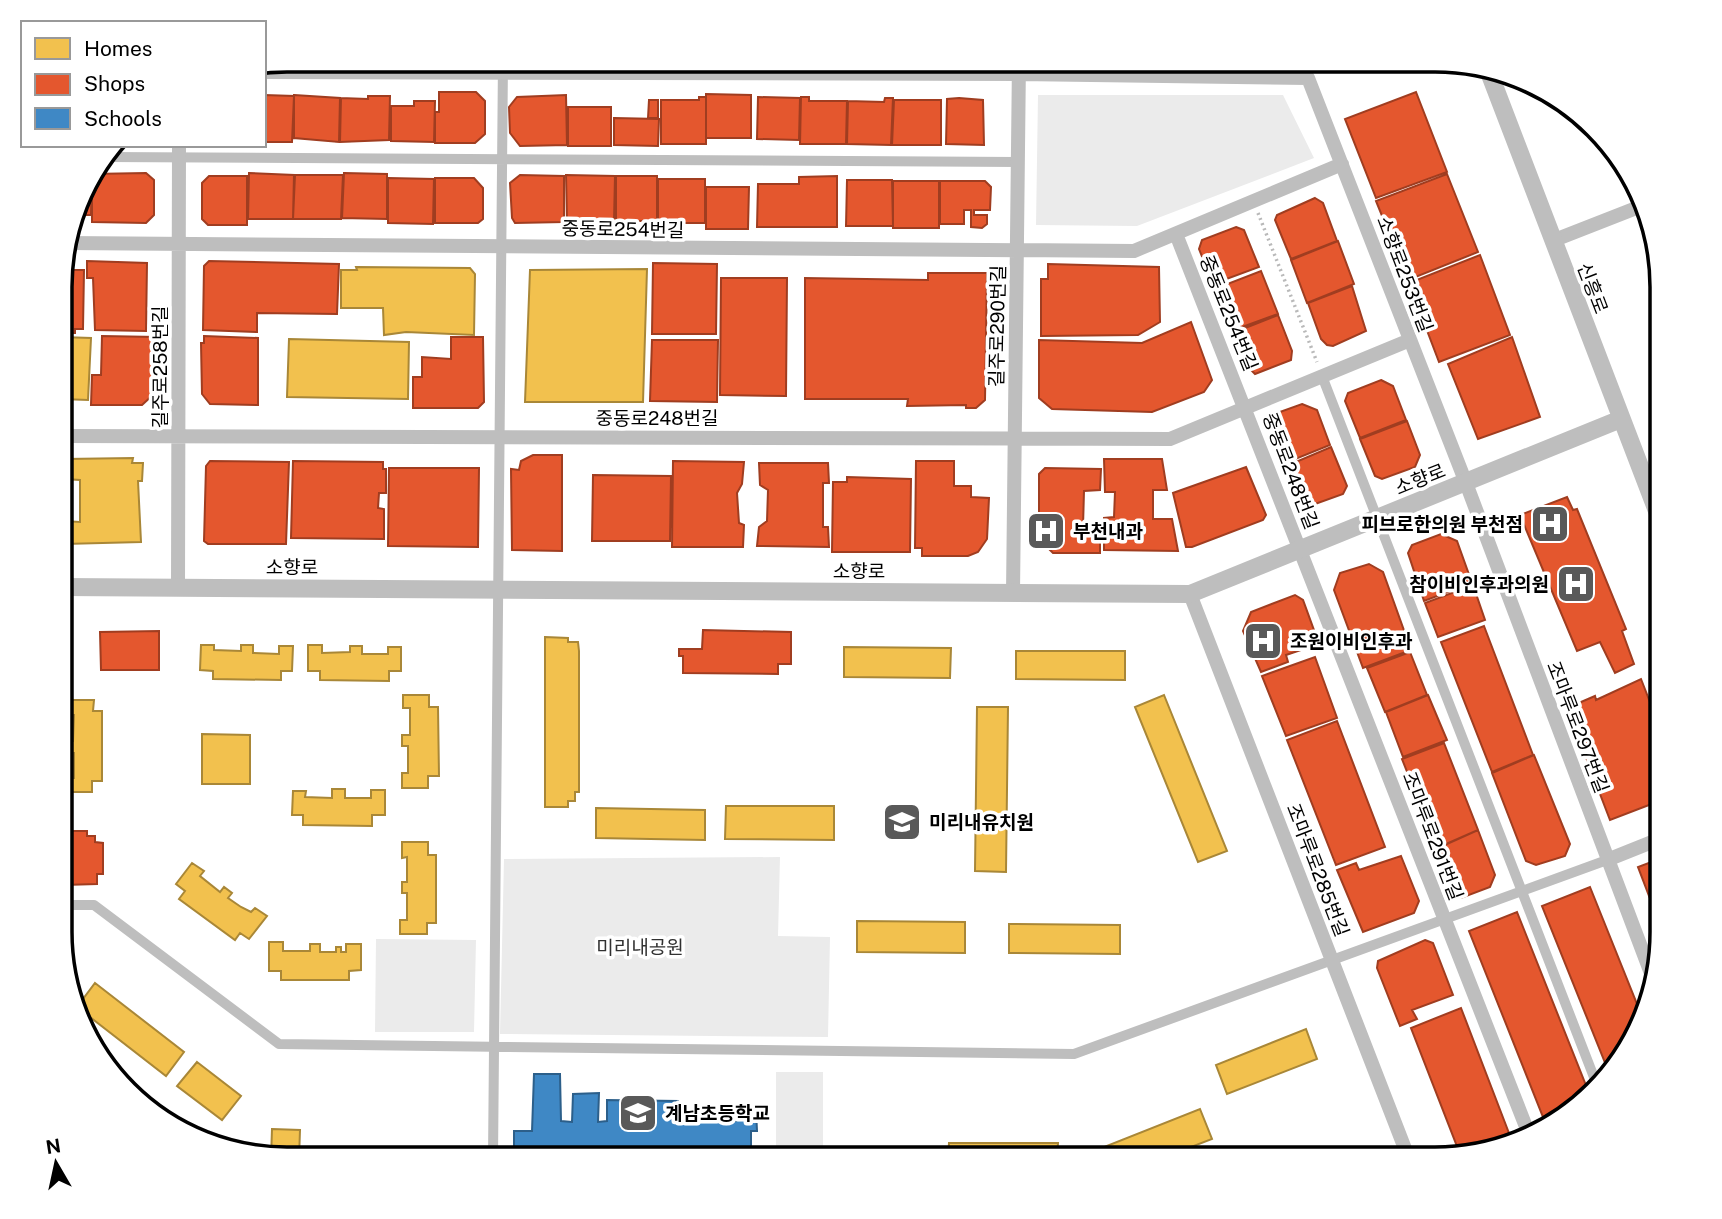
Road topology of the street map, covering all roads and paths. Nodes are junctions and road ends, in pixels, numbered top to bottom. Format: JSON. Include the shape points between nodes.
{"nodes":[{"id":1,"x":503,"y":72,"type":"edge"},
{"id":2,"x":1019,"y":72,"type":"edge"},
{"id":3,"x":1150,"y":72,"type":"edge"},
{"id":4,"x":1492,"y":80,"type":"edge"},
{"id":5,"x":179,"y":152,"type":"edge"},
{"id":6,"x":116,"y":156,"type":"edge"},
{"id":7,"x":503,"y":158,"type":"junction"},
{"id":8,"x":1018,"y":162,"type":"junction"},
{"id":9,"x":1342,"y":164,"type":"junction"},
{"id":10,"x":1254,"y":201,"type":"junction"},
{"id":11,"x":1635,"y":209,"type":"edge"},
{"id":12,"x":1176,"y":234,"type":"junction"},
{"id":13,"x":1552,"y":241,"type":"junction"},
{"id":14,"x":77,"y":243,"type":"edge"},
{"id":15,"x":180,"y":244,"type":"junction"},
{"id":16,"x":502,"y":247,"type":"junction"},
{"id":17,"x":1017,"y":252,"type":"junction"},
{"id":18,"x":1410,"y":340,"type":"junction"},
{"id":19,"x":1322,"y":376,"type":"junction"},
{"id":20,"x":1246,"y":407,"type":"junction"},
{"id":21,"x":1621,"y":419,"type":"junction"},
{"id":22,"x":72,"y":436,"type":"edge"},
{"id":23,"x":180,"y":437,"type":"junction"},
{"id":24,"x":501,"y":437,"type":"junction"},
{"id":25,"x":1015,"y":437,"type":"junction"},
{"id":26,"x":1466,"y":483,"type":"junction"},
{"id":27,"x":1650,"y":493,"type":"edge"},
{"id":28,"x":1379,"y":518,"type":"junction"},
{"id":29,"x":1301,"y":549,"type":"junction"},
{"id":30,"x":72,"y":587,"type":"edge"},
{"id":31,"x":178,"y":588,"type":"junction"},
{"id":32,"x":500,"y":590,"type":"junction"},
{"id":33,"x":1013,"y":593,"type":"junction"},
{"id":34,"x":1190,"y":594,"type":"junction"},
{"id":35,"x":1650,"y":843,"type":"edge"},
{"id":36,"x":1607,"y":860,"type":"junction"},
{"id":37,"x":1521,"y":891,"type":"junction"},
{"id":38,"x":72,"y":905,"type":"edge"},
{"id":39,"x":1445,"y":919,"type":"junction"},
{"id":40,"x":1332,"y":960,"type":"junction"},
{"id":41,"x":1647,"y":964,"type":"edge"},
{"id":42,"x":492,"y":1047,"type":"junction"},
{"id":43,"x":1594,"y":1077,"type":"edge"},
{"id":44,"x":1526,"y":1127,"type":"edge"},
{"id":45,"x":493,"y":1147,"type":"edge"},
{"id":46,"x":1404,"y":1147,"type":"edge"}],
"edges":[{"from":1,"to":7,"type":"street"},
{"from":2,"to":8,"type":"street","name":"길주로290번길"},
{"from":3,"to":9,"type":"street","name":"소향로253번길","via":[[1308,78]]},
{"from":4,"to":13,"type":"street","name":"신흥로"},
{"from":5,"to":6,"type":"street"},
{"from":5,"to":7,"type":"street"},
{"from":5,"to":15,"type":"street","name":"길주로258번길"},
{"from":7,"to":8,"type":"street"},
{"from":7,"to":16,"type":"street"},
{"from":8,"to":17,"type":"street","name":"길주로290번길"},
{"from":9,"to":10,"type":"street","name":"중동로254번길"},
{"from":9,"to":18,"type":"street","name":"소향로253번길"},
{"from":10,"to":12,"type":"street","name":"중동로254번길"},
{"from":10,"to":19,"type":"path"},
{"from":11,"to":13,"type":"street"},
{"from":12,"to":17,"type":"street","name":"중동로254번길","via":[[1134,251]]},
{"from":12,"to":20,"type":"street","name":"중동로254번길"},
{"from":13,"to":21,"type":"street","name":"신흥로"},
{"from":14,"to":15,"type":"street","name":"중동로254번길"},
{"from":15,"to":16,"type":"street","name":"중동로254번길"},
{"from":15,"to":23,"type":"street","name":"길주로258번길"},
{"from":16,"to":17,"type":"street","name":"중동로254번길"},
{"from":16,"to":24,"type":"street"},
{"from":17,"to":25,"type":"street","name":"길주로290번길"},
{"from":18,"to":19,"type":"street","name":"중동로248번길"},
{"from":18,"to":26,"type":"street","name":"소향로253번길"},
{"from":19,"to":20,"type":"street","name":"중동로248번길"},
{"from":19,"to":28,"type":"street"},
{"from":20,"to":25,"type":"street","name":"중동로248번길","via":[[1170,439]]},
{"from":20,"to":29,"type":"street","name":"중동로248번길"},
{"from":21,"to":26,"type":"street","name":"소향로"},
{"from":21,"to":27,"type":"street","name":"신흥로"},
{"from":22,"to":23,"type":"street","name":"중동로248번길"},
{"from":23,"to":24,"type":"street","name":"중동로248번길"},
{"from":23,"to":31,"type":"street","name":"길주로258번길"},
{"from":24,"to":25,"type":"street","name":"중동로248번길"},
{"from":24,"to":32,"type":"street"},
{"from":25,"to":33,"type":"street","name":"길주로290번길"},
{"from":26,"to":28,"type":"street","name":"소향로"},
{"from":26,"to":36,"type":"street","name":"조마루로297번길"},
{"from":28,"to":29,"type":"street","name":"소향로"},
{"from":28,"to":37,"type":"street"},
{"from":29,"to":34,"type":"street","name":"소향로"},
{"from":29,"to":39,"type":"street","name":"조마루로291번길"},
{"from":30,"to":31,"type":"street","name":"소향로"},
{"from":31,"to":32,"type":"street","name":"소향로"},
{"from":32,"to":33,"type":"street","name":"소향로"},
{"from":32,"to":42,"type":"street"},
{"from":33,"to":34,"type":"street","name":"소향로"},
{"from":34,"to":40,"type":"street","name":"조마루로285번길"},
{"from":35,"to":36,"type":"street"},
{"from":36,"to":37,"type":"street"},
{"from":36,"to":41,"type":"street","name":"조마루로297번길"},
{"from":37,"to":39,"type":"street"},
{"from":37,"to":43,"type":"street"},
{"from":38,"to":42,"type":"street","via":[[94,905],[279,1044]]},
{"from":39,"to":40,"type":"street"},
{"from":39,"to":44,"type":"street","name":"조마루로291번길"},
{"from":40,"to":42,"type":"street","via":[[1074,1054]]},
{"from":40,"to":46,"type":"street","name":"조마루로285번길"},
{"from":42,"to":45,"type":"street"}]}
